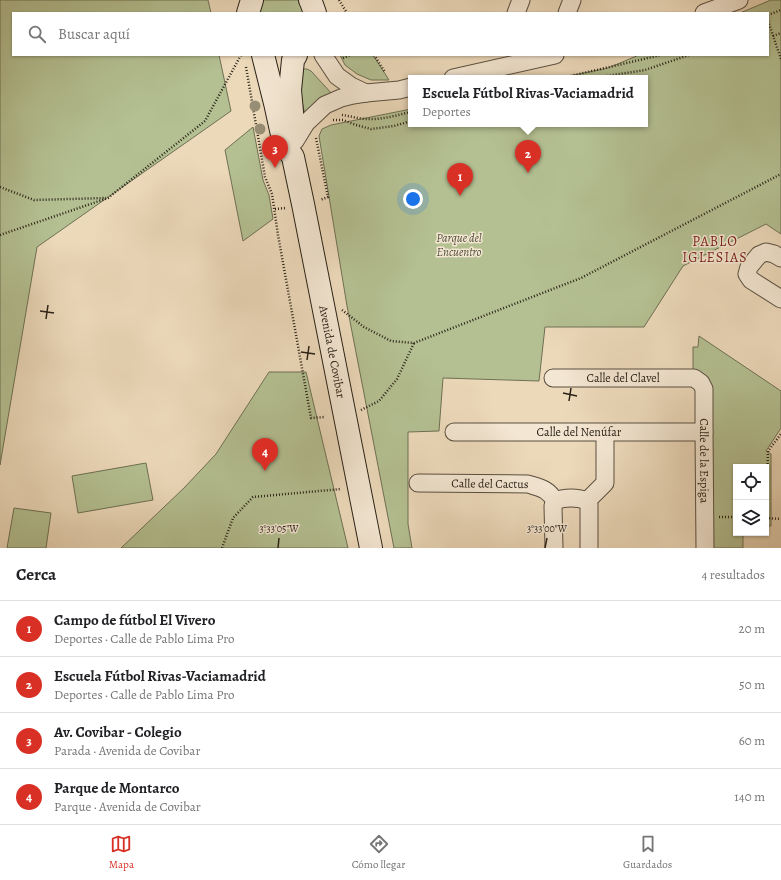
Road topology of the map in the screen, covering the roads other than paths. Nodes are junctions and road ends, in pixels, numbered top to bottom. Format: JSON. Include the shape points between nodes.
{"nodes":[{"id":1,"x":521,"y":0,"type":"edge"},
{"id":2,"x":572,"y":0,"type":"edge"},
{"id":3,"x":739,"y":0,"type":"edge"},
{"id":4,"x":516,"y":12,"type":"edge"},
{"id":5,"x":567,"y":12,"type":"edge"},
{"id":6,"x":707,"y":12,"type":"edge"},
{"id":7,"x":262,"y":56,"type":"edge"},
{"id":8,"x":296,"y":56,"type":"edge"},
{"id":9,"x":324,"y":56,"type":"edge"},
{"id":10,"x":551,"y":56,"type":"edge"},
{"id":11,"x":466,"y":75,"type":"edge"},
{"id":12,"x":408,"y":88,"type":"edge"},
{"id":13,"x":366,"y":93,"type":"junction"},
{"id":14,"x":294,"y":149,"type":"junction"},
{"id":15,"x":781,"y":258,"type":"edge"},
{"id":16,"x":781,"y":299,"type":"edge"},
{"id":17,"x":552,"y":378,"type":"dead end"},
{"id":18,"x":694,"y":378,"type":"joint"},
{"id":19,"x":454,"y":432,"type":"dead end"},
{"id":20,"x":704,"y":432,"type":"junction"},
{"id":21,"x":605,"y":433,"type":"junction"},
{"id":22,"x":418,"y":483,"type":"dead end"},
{"id":23,"x":555,"y":501,"type":"junction"},
{"id":24,"x":587,"y":501,"type":"junction"},
{"id":25,"x":371,"y":548,"type":"edge"},
{"id":26,"x":554,"y":548,"type":"edge"},
{"id":27,"x":589,"y":548,"type":"edge"},
{"id":28,"x":705,"y":548,"type":"edge"}],
"edges":[{"from":1,"to":4,"type":"street"},
{"from":2,"to":5,"type":"street"},
{"from":3,"to":6,"type":"street"},
{"from":7,"to":14,"type":"street","name":"Avenida de Covibar","via":[[284,144]]},
{"from":8,"to":14,"type":"street","name":"Avenida de Covibar","via":[[290,90]]},
{"from":9,"to":13,"type":"street","via":[[337,76]]},
{"from":10,"to":11,"type":"street"},
{"from":12,"to":13,"type":"street"},
{"from":13,"to":14,"type":"street","via":[[341,98],[325,105],[306,123]]},
{"from":14,"to":25,"type":"street","name":"Avenida de Covibar"},
{"from":15,"to":16,"type":"street","via":[[766,252],[759,255],[749,267],[748,274],[751,280]]},
{"from":17,"to":18,"type":"street","name":"Calle del Clavel"},
{"from":18,"to":20,"type":"street","name":"Calle de la Espiga","via":[[702,383],[704,389]]},
{"from":19,"to":21,"type":"street","name":"Calle del Nenúfar"},
{"from":20,"to":21,"type":"street","name":"Calle del Nenúfar"},
{"from":20,"to":28,"type":"street","name":"Calle de la Espiga"},
{"from":21,"to":24,"type":"street","via":[[605,483]]},
{"from":22,"to":23,"type":"street","name":"Calle del Cactus","via":[[528,484],[544,489]]},
{"from":23,"to":24,"type":"street","via":[[560,498],[581,498]]},
{"from":23,"to":26,"type":"street"},
{"from":24,"to":27,"type":"street"}]}
